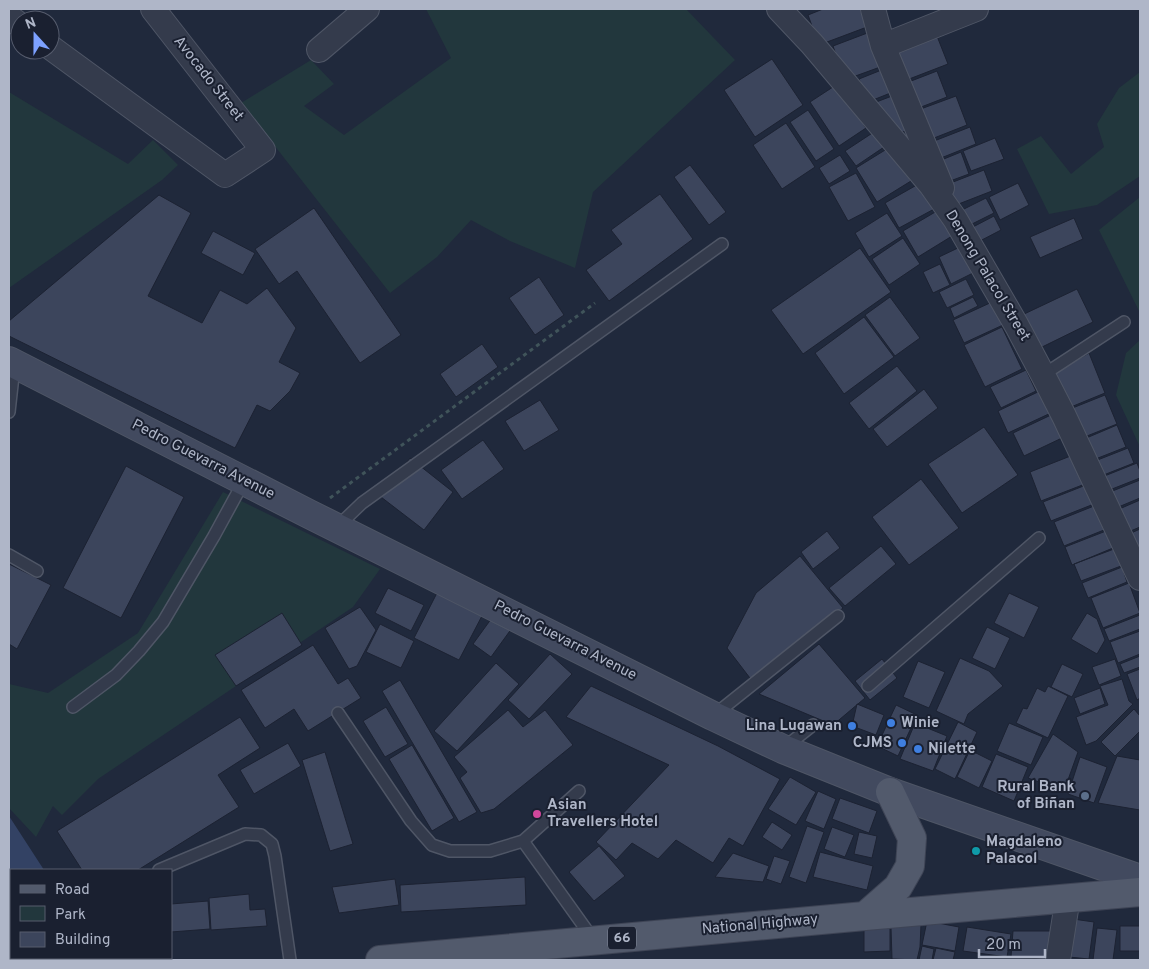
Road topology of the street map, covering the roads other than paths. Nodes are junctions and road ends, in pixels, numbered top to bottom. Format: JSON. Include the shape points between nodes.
{"nodes":[{"id":1,"x":153,"y":9,"type":"edge"},
{"id":2,"x":367,"y":9,"type":"edge"},
{"id":3,"x":779,"y":9,"type":"edge"},
{"id":4,"x":873,"y":9,"type":"edge"},
{"id":5,"x":976,"y":9,"type":"edge"},
{"id":6,"x":883,"y":46,"type":"junction"},
{"id":7,"x":319,"y":50,"type":"dead end"},
{"id":8,"x":60,"y":54,"type":"edge"},
{"id":9,"x":955,"y":219,"type":"junction"},
{"id":10,"x":722,"y":244,"type":"dead end"},
{"id":11,"x":1124,"y":322,"type":"dead end"},
{"id":12,"x":12,"y":370,"type":"edge"},
{"id":13,"x":1043,"y":375,"type":"junction"},
{"id":14,"x":9,"y":412,"type":"edge"},
{"id":15,"x":244,"y":481,"type":"junction"},
{"id":16,"x":337,"y":527,"type":"junction"},
{"id":17,"x":1039,"y":538,"type":"dead end"},
{"id":18,"x":9,"y":555,"type":"edge"},
{"id":19,"x":37,"y":571,"type":"dead end"},
{"id":20,"x":1140,"y":578,"type":"edge"},
{"id":21,"x":838,"y":616,"type":"dead end"},
{"id":22,"x":868,"y":686,"type":"dead end"},
{"id":23,"x":73,"y":707,"type":"dead end"},
{"id":24,"x":338,"y":713,"type":"dead end"},
{"id":25,"x":713,"y":716,"type":"junction"},
{"id":26,"x":813,"y":725,"type":"dead end"},
{"id":27,"x":783,"y":748,"type":"junction"},
{"id":28,"x":579,"y":790,"type":"dead end"},
{"id":29,"x":890,"y":792,"type":"junction"},
{"id":30,"x":523,"y":841,"type":"junction"},
{"id":31,"x":161,"y":869,"type":"edge"},
{"id":32,"x":1140,"y":879,"type":"edge"},
{"id":33,"x":1140,"y":892,"type":"edge"},
{"id":34,"x":1068,"y":897,"type":"junction"},
{"id":35,"x":865,"y":916,"type":"junction"},
{"id":36,"x":595,"y":941,"type":"junction"},
{"id":37,"x":290,"y":960,"type":"edge"},
{"id":38,"x":380,"y":960,"type":"edge"},
{"id":39,"x":1058,"y":960,"type":"edge"}],
"edges":[{"from":1,"to":8,"type":"street","name":"Avocado Street","via":[[263,150],[225,175]]},
{"from":2,"to":7,"type":"street"},
{"from":3,"to":9,"type":"street","name":"Denong Palacol Street","via":[[931,185]]},
{"from":4,"to":6,"type":"street"},
{"from":5,"to":6,"type":"street"},
{"from":6,"to":9,"type":"street"},
{"from":9,"to":13,"type":"street","name":"Denong Palacol Street"},
{"from":10,"to":16,"type":"lane","via":[[362,503]]},
{"from":11,"to":13,"type":"lane"},
{"from":12,"to":14,"type":"lane"},
{"from":12,"to":15,"type":"main road","name":"Pedro Guevarra Avenue"},
{"from":13,"to":20,"type":"street","name":"Denong Palacol Street"},
{"from":15,"to":16,"type":"main road","name":"Pedro Guevarra Avenue"},
{"from":15,"to":23,"type":"lane","via":[[163,622],[116,676]]},
{"from":16,"to":25,"type":"main road","name":"Pedro Guevarra Avenue"},
{"from":17,"to":22,"type":"lane"},
{"from":18,"to":19,"type":"lane"},
{"from":21,"to":25,"type":"lane"},
{"from":24,"to":30,"type":"lane","via":[[411,821],[432,845],[450,851],[490,851]]},
{"from":25,"to":27,"type":"main road","name":"Pedro Guevarra Avenue"},
{"from":26,"to":27,"type":"lane"},
{"from":27,"to":29,"type":"main road","name":"Pedro Guevarra Avenue"},
{"from":28,"to":30,"type":"lane"},
{"from":29,"to":32,"type":"main road","name":"Pedro Guevarra Avenue"},
{"from":29,"to":35,"type":"main road","via":[[912,838],[910,866],[898,887]]},
{"from":30,"to":36,"type":"lane"},
{"from":31,"to":37,"type":"lane","via":[[245,834],[261,835],[272,844],[275,856]]},
{"from":33,"to":34,"type":"main road","name":"National Highway","number":"66"},
{"from":34,"to":35,"type":"main road","name":"National Highway","number":"66"},
{"from":34,"to":39,"type":"street"},
{"from":35,"to":36,"type":"main road","name":"National Highway","number":"66"},
{"from":36,"to":38,"type":"main road","name":"National Highway","number":"66"}]}
